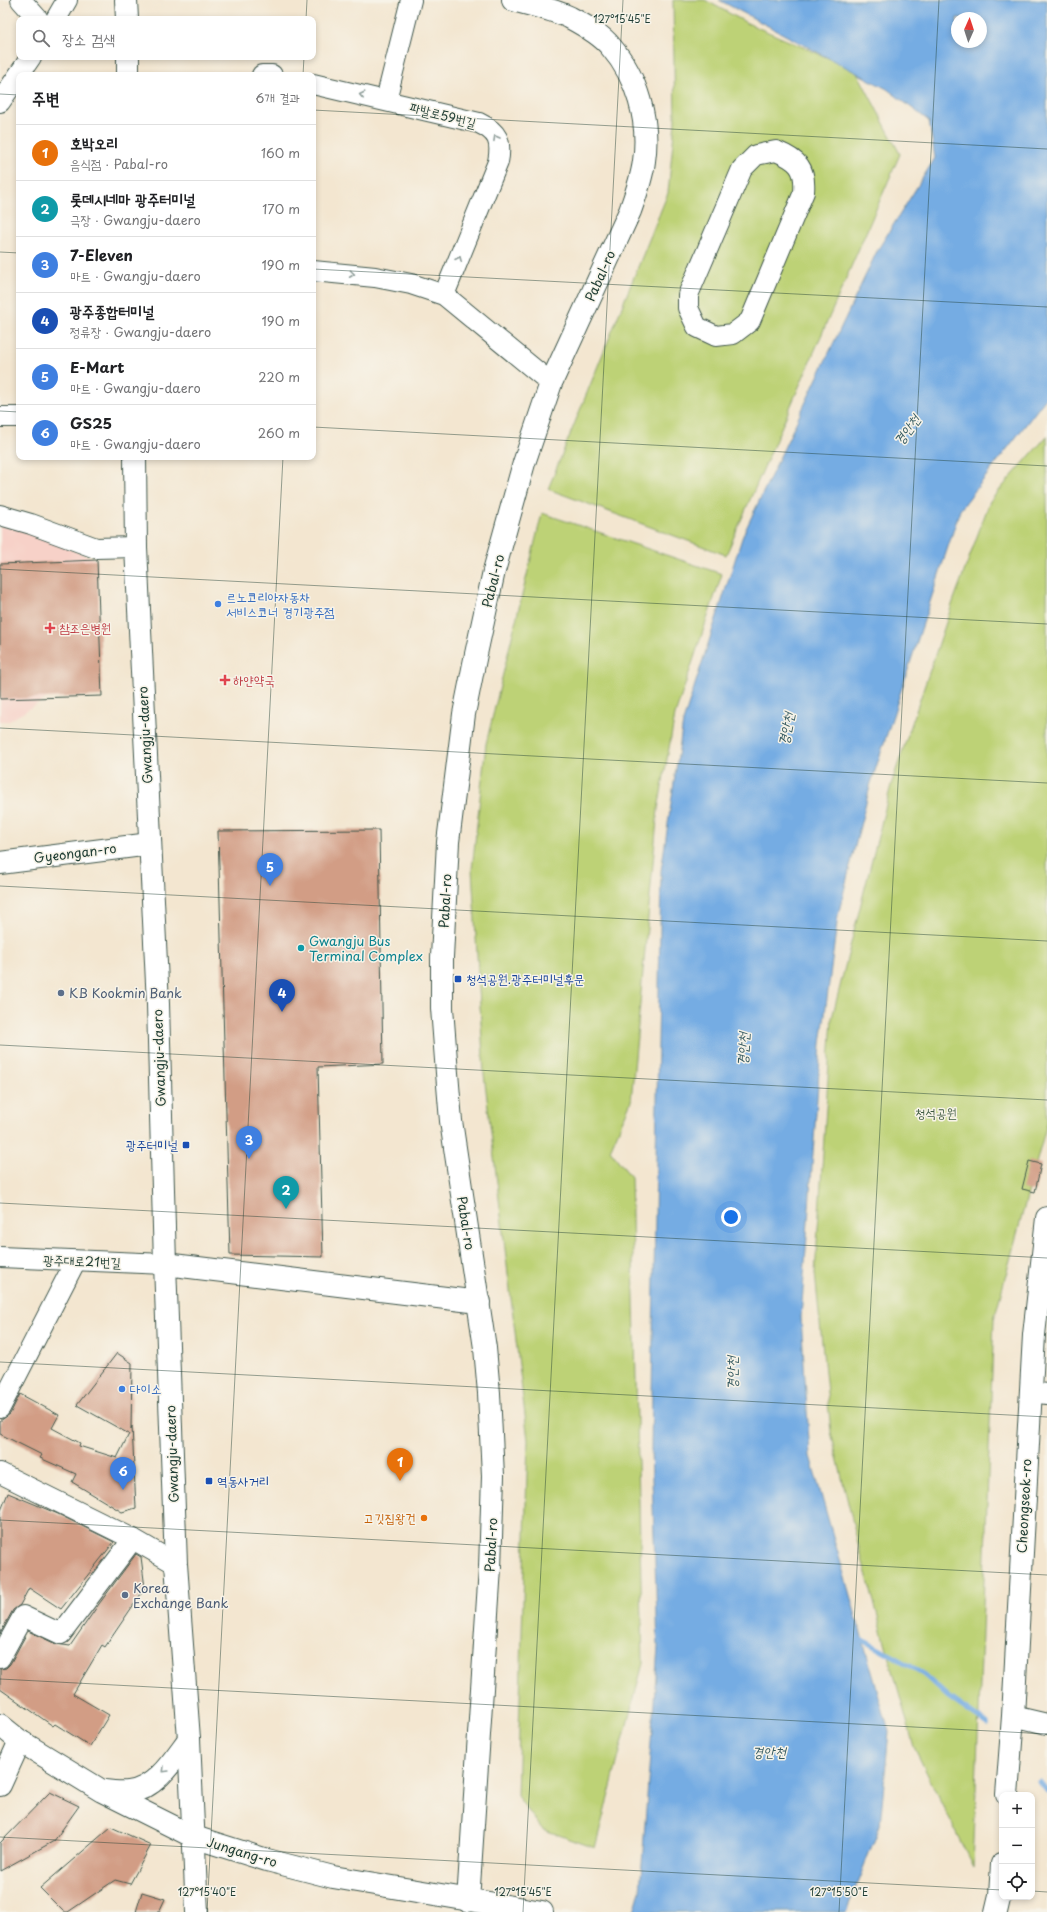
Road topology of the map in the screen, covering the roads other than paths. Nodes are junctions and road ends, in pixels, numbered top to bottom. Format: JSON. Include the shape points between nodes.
{"nodes":[{"id":1,"x":21,"y":0,"type":"edge"},
{"id":2,"x":67,"y":0,"type":"edge"},
{"id":3,"x":126,"y":0,"type":"edge"},
{"id":4,"x":411,"y":0,"type":"edge"},
{"id":5,"x":513,"y":0,"type":"edge"},
{"id":6,"x":35,"y":16,"type":"edge"},
{"id":7,"x":58,"y":16,"type":"edge"},
{"id":8,"x":127,"y":16,"type":"edge"},
{"id":9,"x":29,"y":60,"type":"edge"},
{"id":10,"x":128,"y":60,"type":"edge"},
{"id":11,"x":21,"y":72,"type":"edge"},
{"id":12,"x":128,"y":72,"type":"edge"},
{"id":13,"x":16,"y":79,"type":"edge"},
{"id":14,"x":316,"y":85,"type":"edge"},
{"id":15,"x":386,"y":100,"type":"junction"},
{"id":16,"x":0,"y":102,"type":"edge"},
{"id":17,"x":742,"y":169,"type":"joint"},
{"id":18,"x":316,"y":271,"type":"edge"},
{"id":19,"x":444,"y":294,"type":"junction"},
{"id":20,"x":551,"y":384,"type":"junction"},
{"id":21,"x":0,"y":417,"type":"edge"},
{"id":22,"x":16,"y":417,"type":"edge"},
{"id":23,"x":135,"y":460,"type":"edge"},
{"id":24,"x":0,"y":515,"type":"edge"},
{"id":25,"x":136,"y":547,"type":"junction"},
{"id":26,"x":150,"y":844,"type":"junction"},
{"id":27,"x":0,"y":863,"type":"edge"},
{"id":28,"x":1047,"y":1218,"type":"edge"},
{"id":29,"x":0,"y":1257,"type":"edge"},
{"id":30,"x":75,"y":1262,"type":"junction"},
{"id":31,"x":165,"y":1264,"type":"junction"},
{"id":32,"x":479,"y":1302,"type":"junction"},
{"id":33,"x":1039,"y":1393,"type":"edge"},
{"id":34,"x":0,"y":1408,"type":"edge"},
{"id":35,"x":0,"y":1473,"type":"edge"},
{"id":36,"x":133,"y":1539,"type":"junction"},
{"id":37,"x":176,"y":1564,"type":"junction"},
{"id":38,"x":0,"y":1658,"type":"edge"},
{"id":39,"x":1013,"y":1716,"type":"junction"},
{"id":40,"x":1047,"y":1724,"type":"edge"},
{"id":41,"x":0,"y":1725,"type":"edge"},
{"id":42,"x":189,"y":1739,"type":"junction"},
{"id":43,"x":20,"y":1741,"type":"junction"},
{"id":44,"x":0,"y":1784,"type":"edge"},
{"id":45,"x":102,"y":1791,"type":"junction"},
{"id":46,"x":1007,"y":1792,"type":"edge"},
{"id":47,"x":194,"y":1837,"type":"junction"},
{"id":48,"x":468,"y":1901,"type":"junction"},
{"id":49,"x":197,"y":1909,"type":"edge"},
{"id":50,"x":542,"y":1912,"type":"edge"}],
"edges":[{"from":1,"to":6,"type":"street"},
{"from":2,"to":7,"type":"street"},
{"from":3,"to":8,"type":"street"},
{"from":4,"to":15,"type":"street"},
{"from":5,"to":20,"type":"street","name":"Pabal-ro","via":[[567,17],[610,45],[624,64],[636,90],[643,113],[646,138],[640,183],[630,211]]},
{"from":9,"to":11,"type":"street"},
{"from":10,"to":12,"type":"street"},
{"from":13,"to":16,"type":"street"},
{"from":15,"to":14,"type":"street","name":"파발로59번길","one_way":true},
{"from":19,"to":15,"type":"street","name":"파발로59번길","one_way":true,"via":[[501,149],[490,128],[479,123]]},
{"from":17,"to":17,"type":"street","via":[[756,155],[776,151],[793,158],[805,177],[804,192],[750,321],[733,334],[716,336],[697,327],[688,308],[688,295]]},
{"from":18,"to":19,"type":"street","one_way":true,"via":[[375,277]]},
{"from":19,"to":20,"type":"street"},
{"from":20,"to":32,"type":"street","name":"Pabal-ro","via":[[518,484],[494,571],[464,714],[448,842],[442,957],[445,1044],[451,1121]]},
{"from":21,"to":22,"type":"street"},
{"from":23,"to":25,"type":"street","name":"Gwangju-daero"},
{"from":24,"to":25,"type":"street","via":[[96,548]]},
{"from":25,"to":26,"type":"street","name":"Gwangju-daero"},
{"from":26,"to":27,"type":"street","name":"Gyeongan-ro"},
{"from":26,"to":31,"type":"street","name":"Gwangju-daero","via":[[158,1004]]},
{"from":28,"to":33,"type":"street","name":"Cheongseok-ro","via":[[1037,1293]]},
{"from":29,"to":30,"type":"street","name":"광주대로21번길"},
{"from":30,"to":31,"type":"street","name":"광주대로21번길"},
{"from":30,"to":34,"type":"street"},
{"from":31,"to":32,"type":"street"},
{"from":31,"to":37,"type":"street","name":"Gwangju-daero"},
{"from":32,"to":48,"type":"street","name":"Pabal-ro","via":[[489,1393],[493,1476]]},
{"from":33,"to":39,"type":"street","name":"Cheongseok-ro"},
{"from":35,"to":36,"type":"street"},
{"from":36,"to":37,"type":"street"},
{"from":36,"to":38,"type":"street","via":[[61,1634],[23,1616]]},
{"from":37,"to":42,"type":"street","name":"Gwangju-daero"},
{"from":39,"to":40,"type":"street"},
{"from":39,"to":46,"type":"street","name":"Cheongseok-ro"},
{"from":41,"to":43,"type":"street","name":"Jungang-ro"},
{"from":42,"to":45,"type":"street","one_way":true,"via":[[167,1768],[150,1784],[131,1792]]},
{"from":42,"to":47,"type":"street","name":"Gwangju-daero"},
{"from":43,"to":44,"type":"street"},
{"from":43,"to":45,"type":"street","name":"Jungang-ro"},
{"from":45,"to":47,"type":"street","name":"Jungang-ro"},
{"from":47,"to":48,"type":"street","name":"Jungang-ro","via":[[333,1877]]},
{"from":47,"to":49,"type":"street","name":"Gwangju-daero"},
{"from":48,"to":50,"type":"street","name":"Jungang-ro"}]}
